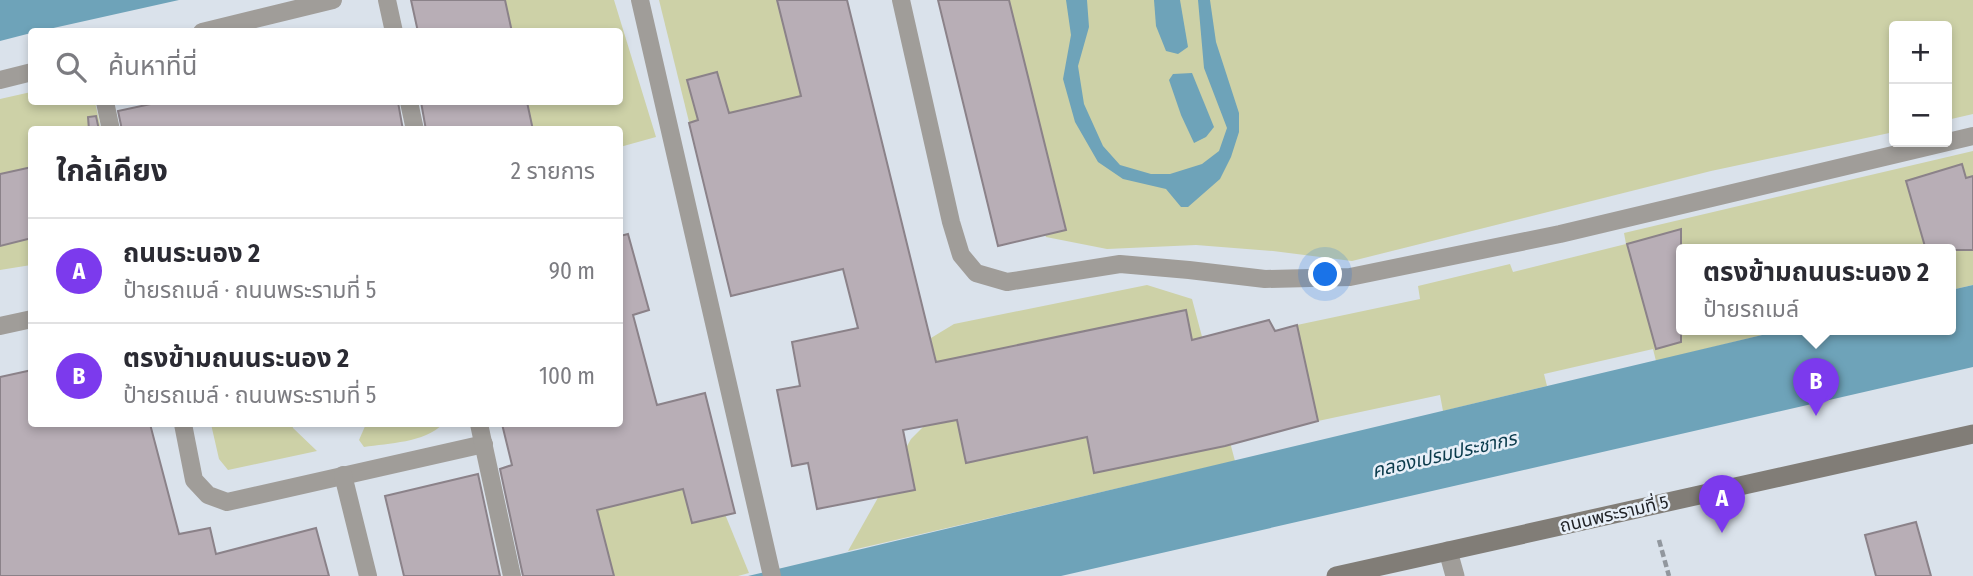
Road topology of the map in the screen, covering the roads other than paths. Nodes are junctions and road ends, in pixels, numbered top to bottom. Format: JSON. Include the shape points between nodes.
{"nodes":[{"id":1,"x":333,"y":0,"type":"edge"},
{"id":2,"x":387,"y":0,"type":"edge"},
{"id":3,"x":640,"y":0,"type":"edge"},
{"id":4,"x":901,"y":0,"type":"edge"},
{"id":5,"x":218,"y":28,"type":"edge"},
{"id":6,"x":393,"y":28,"type":"edge"},
{"id":7,"x":28,"y":73,"type":"edge"},
{"id":8,"x":0,"y":80,"type":"edge"},
{"id":9,"x":106,"y":105,"type":"edge"},
{"id":10,"x":410,"y":105,"type":"edge"},
{"id":11,"x":110,"y":126,"type":"edge"},
{"id":12,"x":414,"y":126,"type":"edge"},
{"id":13,"x":1973,"y":136,"type":"edge"},
{"id":14,"x":28,"y":320,"type":"edge"},
{"id":15,"x":0,"y":326,"type":"edge"},
{"id":16,"x":184,"y":427,"type":"edge"},
{"id":17,"x":480,"y":427,"type":"edge"},
{"id":18,"x":1973,"y":434,"type":"edge"},
{"id":19,"x":484,"y":444,"type":"junction"},
{"id":20,"x":343,"y":475,"type":"junction"},
{"id":21,"x":1448,"y":551,"type":"junction"},
{"id":22,"x":770,"y":568,"type":"edge"},
{"id":23,"x":368,"y":576,"type":"edge"},
{"id":24,"x":512,"y":576,"type":"edge"},
{"id":25,"x":1336,"y":576,"type":"edge"},
{"id":26,"x":1455,"y":576,"type":"edge"}],
"edges":[{"from":1,"to":5,"type":"lane"},
{"from":2,"to":6,"type":"lane"},
{"from":3,"to":22,"type":"lane"},
{"from":4,"to":13,"type":"lane","via":[[961,255],[976,273],[1007,282],[1120,264],[1265,279],[1350,277],[1560,234]]},
{"from":7,"to":8,"type":"lane"},
{"from":9,"to":11,"type":"lane"},
{"from":10,"to":12,"type":"lane"},
{"from":14,"to":15,"type":"lane"},
{"from":16,"to":20,"type":"lane","via":[[194,480],[208,495],[227,502]]},
{"from":17,"to":19,"type":"lane"},
{"from":18,"to":21,"type":"main road","name":"ถนนพระรามที่ 5"},
{"from":19,"to":20,"type":"lane"},
{"from":19,"to":24,"type":"lane"},
{"from":20,"to":23,"type":"lane"},
{"from":21,"to":25,"type":"main road","name":"ถนนพระรามที่ 5"},
{"from":21,"to":26,"type":"street"}]}
